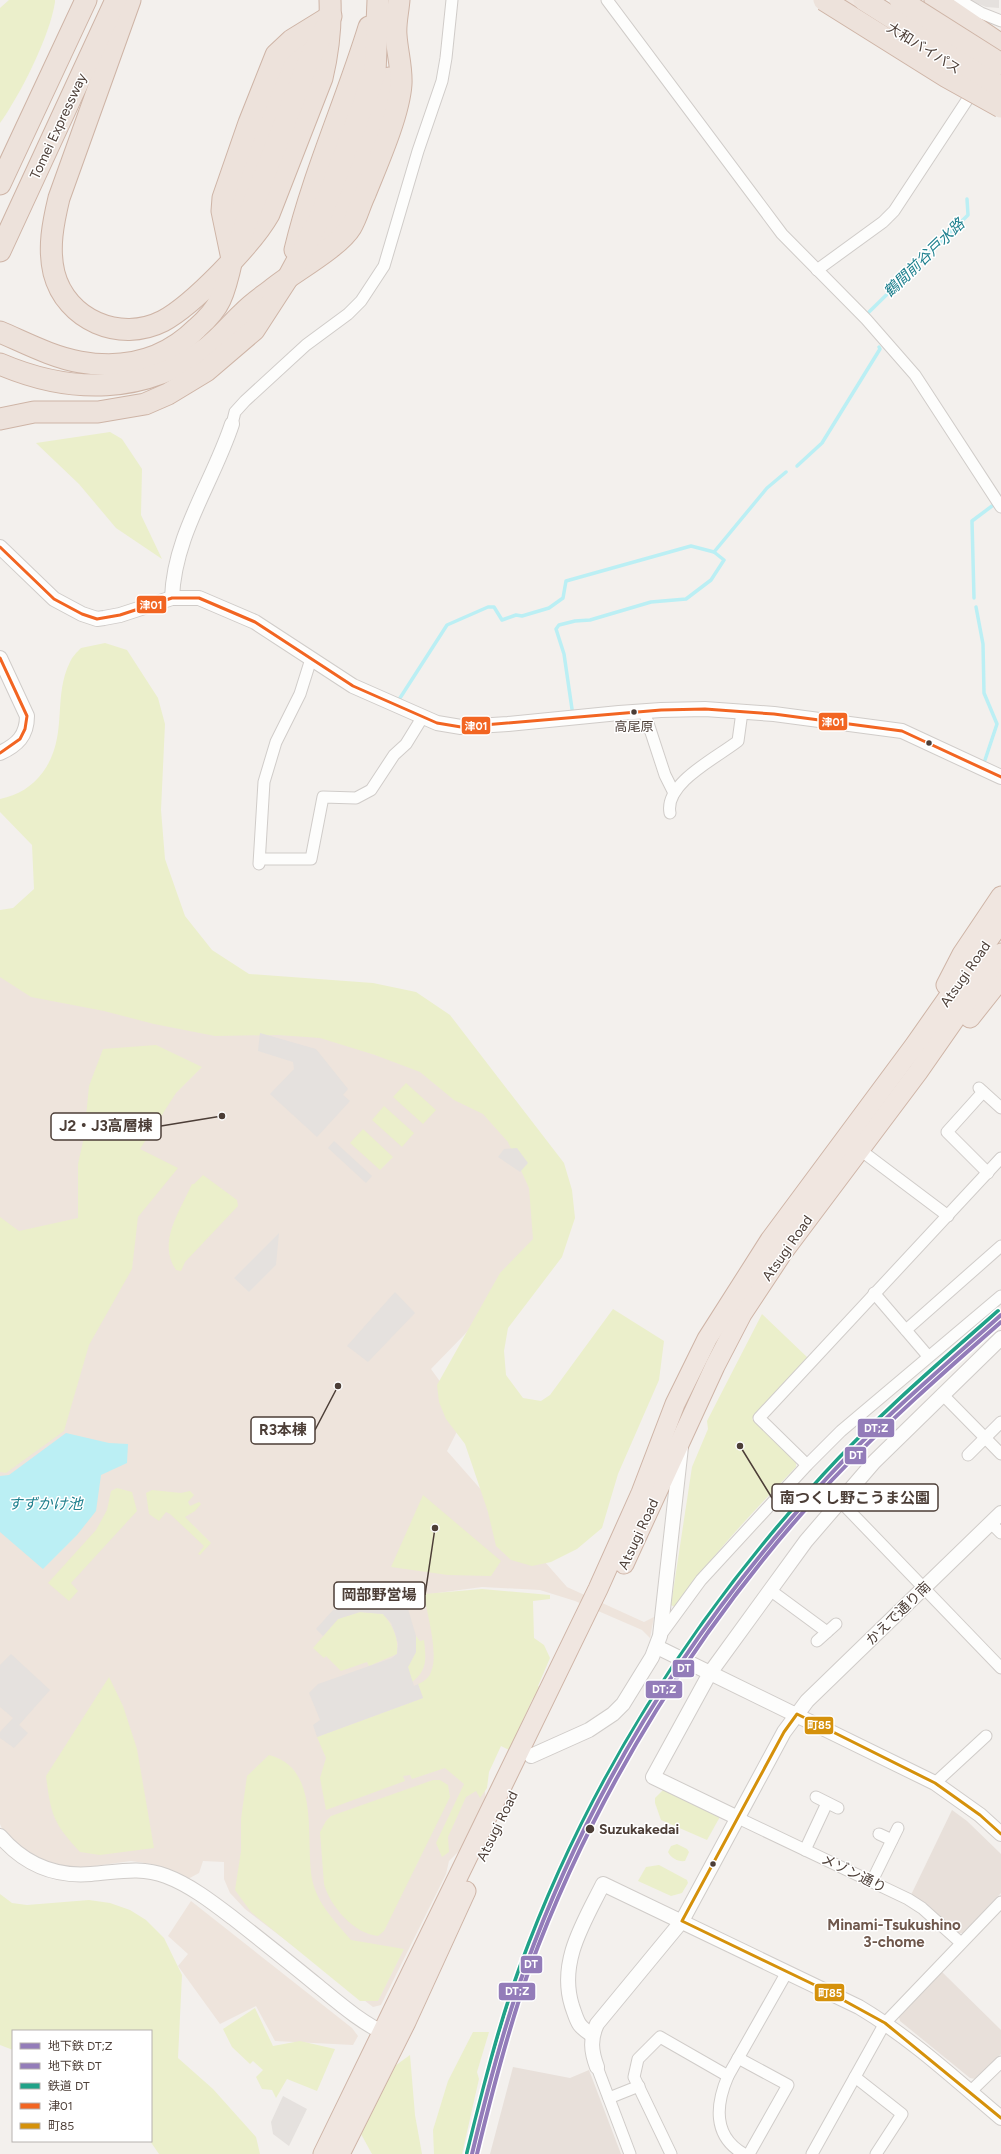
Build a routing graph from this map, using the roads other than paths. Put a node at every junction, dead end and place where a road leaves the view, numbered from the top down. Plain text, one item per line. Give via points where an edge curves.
1 (86, 0) edge
2 (116, 0) edge
3 (130, 0) edge
4 (378, 0) edge
5 (398, 0) edge
6 (452, 0) edge
7 (607, 0) edge
8 (824, 0) edge
9 (846, 0) edge
10 (864, 0) edge
11 (900, 0) edge
12 (908, 0) edge
13 (935, 0) edge
14 (959, 0) edge
15 (333, 5) edge
16 (1001, 21) edge
17 (390, 38) junction
18 (1000, 55) edge
19 (382, 74) junction
20 (979, 83) junction
21 (1001, 87) edge
22 (1001, 96) edge
23 (1001, 107) edge
24 (20, 142) junction
25 (0, 172) edge
26 (0, 184) edge
27 (0, 251) edge
28 (232, 259) junction
29 (817, 270) junction
30 (289, 276) junction
31 (0, 332) edge
32 (0, 353) edge
33 (0, 364) edge
34 (116, 384) junction
35 (0, 419) edge
36 (232, 424) joint
37 (1001, 507) edge
38 (0, 547) edge
39 (172, 598) junction
40 (0, 658) edge
41 (311, 658) junction
42 (644, 711) junction
43 (742, 712) junction
44 (422, 718) junction
45 (0, 753) edge
46 (1001, 777) edge
47 (674, 793) junction
48 (670, 812) dead end
49 (1001, 896) edge
50 (1001, 922) edge
51 (1001, 953) edge
52 (1001, 979) edge
53 (914, 1046) junction
54 (918, 1072) junction
55 (1001, 1108) edge
56 (859, 1149) junction
57 (1001, 1158) edge
58 (988, 1172) junction
59 (948, 1216) junction
60 (1001, 1246) edge
61 (874, 1293) junction
62 (1001, 1296) edge
63 (906, 1330) junction
64 (998, 1345) edge
65 (928, 1356) junction
66 (942, 1394) junction
67 (1001, 1422) edge
68 (682, 1438) junction
69 (985, 1438) junction
70 (1001, 1454) edge
71 (968, 1455) dead end
72 (807, 1465) junction
73 (840, 1501) junction
74 (998, 1523) edge
75 (924, 1588) junction
76 (770, 1590) junction
77 (604, 1592) junction
78 (836, 1624) dead end
79 (827, 1632) junction
80 (817, 1641) dead end
81 (661, 1645) junction
82 (1001, 1668) edge
83 (705, 1671) junction
84 (560, 1684) junction
85 (796, 1714) junction
86 (986, 1736) dead end
87 (531, 1756) junction
88 (935, 1783) junction
89 (816, 1797) dead end
90 (827, 1803) junction
91 (838, 1808) dead end
92 (738, 1818) junction
93 (898, 1828) dead end
94 (879, 1834) dead end
95 (1001, 1834) edge
96 (0, 1836) edge
97 (892, 1840) junction
98 (805, 1850) junction
99 (872, 1881) junction
100 (1001, 1902) edge
101 (682, 1921) junction
102 (961, 1943) junction
103 (787, 1972) junction
104 (886, 2023) junction
105 (389, 2035) junction
106 (592, 2036) junction
107 (738, 2058) junction
108 (1001, 2062) edge
109 (597, 2067) joint
110 (728, 2076) junction
111 (855, 2076) junction
112 (639, 2086) junction
113 (970, 2092) junction
114 (609, 2098) junction
115 (1001, 2118) edge
116 (323, 2154) edge
117 (340, 2154) edge
118 (630, 2154) edge
119 (671, 2154) edge
120 (744, 2154) edge
121 (749, 2154) edge
122 (812, 2154) edge
123 (876, 2154) edge

1 - 24 highway, Tomei Expressway
2 - 27 highway, Tomei Expressway
3 - 28 highway via 59,198 53,225 52,256 58,285 66,300 90,320 120,330 142,328 162,321 183,307
4 - 17 highway
4 - 19 highway
4 - 30 highway via 354,76 303,216
5 - 17 highway
6 - 36 street via 442,81 384,266 361,301 348,314 306,345 245,401 236,412
7 - 29 street via 782,234
8 - 23 highway, bridge via 947,77
9 - 20 highway, 大和バイパス
10 - 21 highway, bridge
11 - 18 highway, bridge
12 - 18 highway
13 - 18 highway
14 - 16 street
15 - 28 highway via 322,78 269,214 260,231
15 - 28 highway via 276,55 223,198 222,211
17 - 19 highway
17 - 30 highway via 402,81 400,97 351,227 340,240
18 - 20 street
19 - 30 highway via 319,220
20 - 22 highway, 大和バイパス
20 - 29 street via 894,211 883,222
24 - 25 highway
24 - 26 highway, Tomei Expressway
28 - 31 highway via 219,301 207,319 172,349 154,357 115,365 79,362
29 - 37 street via 866,319 915,375
30 - 34 highway via 196,355 161,374 140,381
30 - 35 highway via 254,330 206,371 168,394 145,404 119,410 34,412
32 - 34 highway via 74,380
33 - 34 highway via 74,385
36 - 39 street via 223,452 176,559
38 - 39 street via 54,599 97,619 120,615
39 - 41 street via 199,598 217,605 273,633
40 - 45 street via 27,716 27,725 24,735 16,744
41 - 44 street via 353,686
41 - 44 street via 300,694 276,742 264,782 259,862 311,859 323,797 356,798 371,790
42 - 43 street via 705,709
42 - 44 street via 461,727
42 - 47 street via 665,775
43 - 46 street via 902,731
43 - 47 street via 738,741 691,774
47 - 48 street via 670,802
49 - 53 highway via 962,954
50 - 53 highway, Atsugi Road
51 - 54 highway, Atsugi Road
52 - 54 highway via 957,1032
53 - 77 highway, Atsugi Road via 770,1240 714,1326 675,1404
54 - 56 highway, Atsugi Road
55 - 58 street via 981,1090 947,1132
56 - 59 street
56 - 68 highway, Atsugi Road via 782,1252 742,1314
57 - 58 street
58 - 59 street
59 - 61 street
60 - 63 street
61 - 63 street
61 - 72 street via 759,1418
62 - 65 street
63 - 65 street
64 - 66 street
65 - 72 street via 841,1431
66 - 69 street
66 - 73 street via 874,1462
67 - 69 street
68 - 77 highway, Atsugi Road
68 - 81 street
69 - 70 street
69 - 71 street
72 - 81 street via 701,1580
73 - 75 street
73 - 76 street
74 - 75 street, かえで通り南
75 - 82 street
75 - 85 street, かえで通り南
76 - 79 street
76 - 83 street
77 - 84 highway, Atsugi Road
78 - 79 street
79 - 80 street
81 - 83 street
81 - 87 street via 613,1714 590,1730
83 - 85 street
83 - 92 street via 653,1777
84 - 87 highway, Atsugi Road
84 - 105 highway, Atsugi Road
85 - 88 street
85 - 92 street, かえで通り南
86 - 88 street
87 - 105 highway, Atsugi Road
88 - 95 street via 980,1815
89 - 90 street
90 - 91 street
90 - 98 street
92 - 98 street, メゾン通り
92 - 101 street, かえで通り南
93 - 97 street
94 - 97 street
96 - 105 street via 28,1861 54,1873 90,1874 131,1869 167,1876 210,1900 355,2016
97 - 99 street
98 - 99 street, メゾン通り
99 - 102 street, メゾン通り via 922,1908
100 - 102 street
101 - 103 street
101 - 106 street, かえで通り南 via 597,2024
101 - 106 street via 603,1884 576,1939 570,1957 568,1980 570,2000 579,2026
102 - 104 street
103 - 104 street
103 - 107 street
104 - 111 street
104 - 113 street
105 - 116 highway, Atsugi Road
105 - 117 highway, Atsugi Road
106 - 109 street via 592,2050
107 - 110 street
107 - 121 street via 788,2085
108 - 113 street
109 - 114 street
110 - 112 street via 660,2037 638,2059 634,2076
110 - 120 street via 719,2098 719,2117 730,2142
111 - 122 street
111 - 123 street via 902,2114
112 - 114 street
112 - 119 street
113 - 115 street
114 - 118 street

